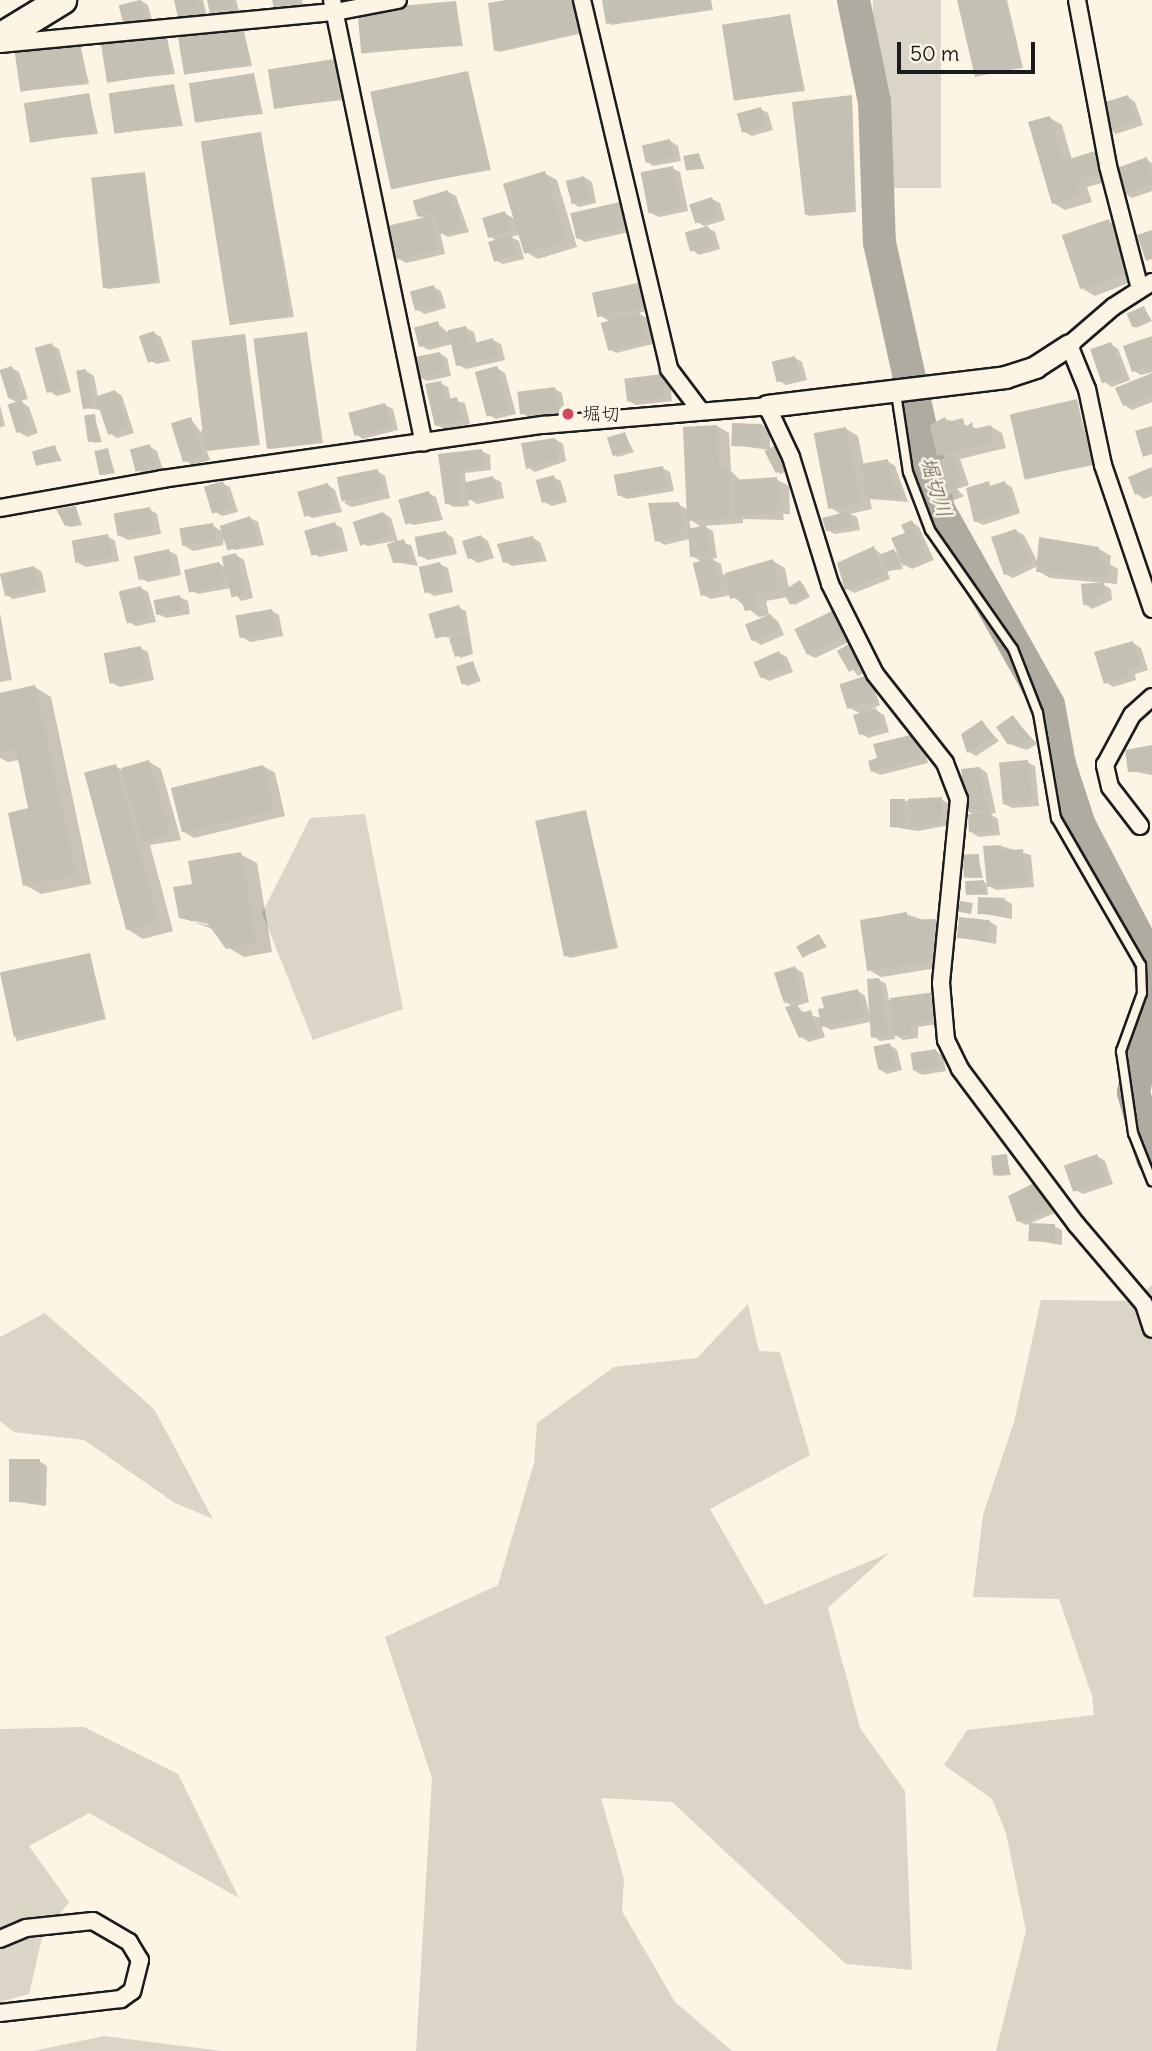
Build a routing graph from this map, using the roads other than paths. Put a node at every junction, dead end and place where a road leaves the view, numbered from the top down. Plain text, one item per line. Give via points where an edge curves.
1 (62, 0) edge
2 (398, 0) edge
3 (582, 0) edge
4 (1077, 0) edge
5 (334, 6) edge
6 (0, 38) edge
7 (0, 44) edge
8 (1146, 286) edge
9 (1069, 345) junction
10 (896, 389) junction
11 (767, 406) junction
12 (700, 410) junction
13 (424, 443) junction
14 (0, 508) edge
15 (1152, 609) edge
16 (1152, 697) edge
17 (1139, 826) dead end
18 (1152, 1181) edge
19 (1149, 1310) edge
20 (1152, 1329) edge
21 (0, 1939) edge
22 (0, 2013) edge

1 - 6 highway
2 - 5 street
3 - 12 street via 669,369
4 - 8 street via 1108,166
5 - 7 street
5 - 13 street
8 - 9 street
9 - 10 street via 1035,367 1005,377
9 - 15 street via 1087,389 1103,465
10 - 11 street
10 - 18 lane via 908,472 930,530 1013,649 1038,713 1056,818 1142,965 1142,993 1121,1051 1133,1133
11 - 12 street
11 - 19 street via 791,457 830,584 875,674 913,718 954,780 959,799 957,840 941,983 946,1040 960,1069
12 - 13 street
13 - 14 street via 162,479
16 - 17 street via 1132,715 1105,765 1110,787
19 - 20 street
21 - 22 street via 26,1928 93,1921 129,1942 140,1960 132,1991 121,1999

